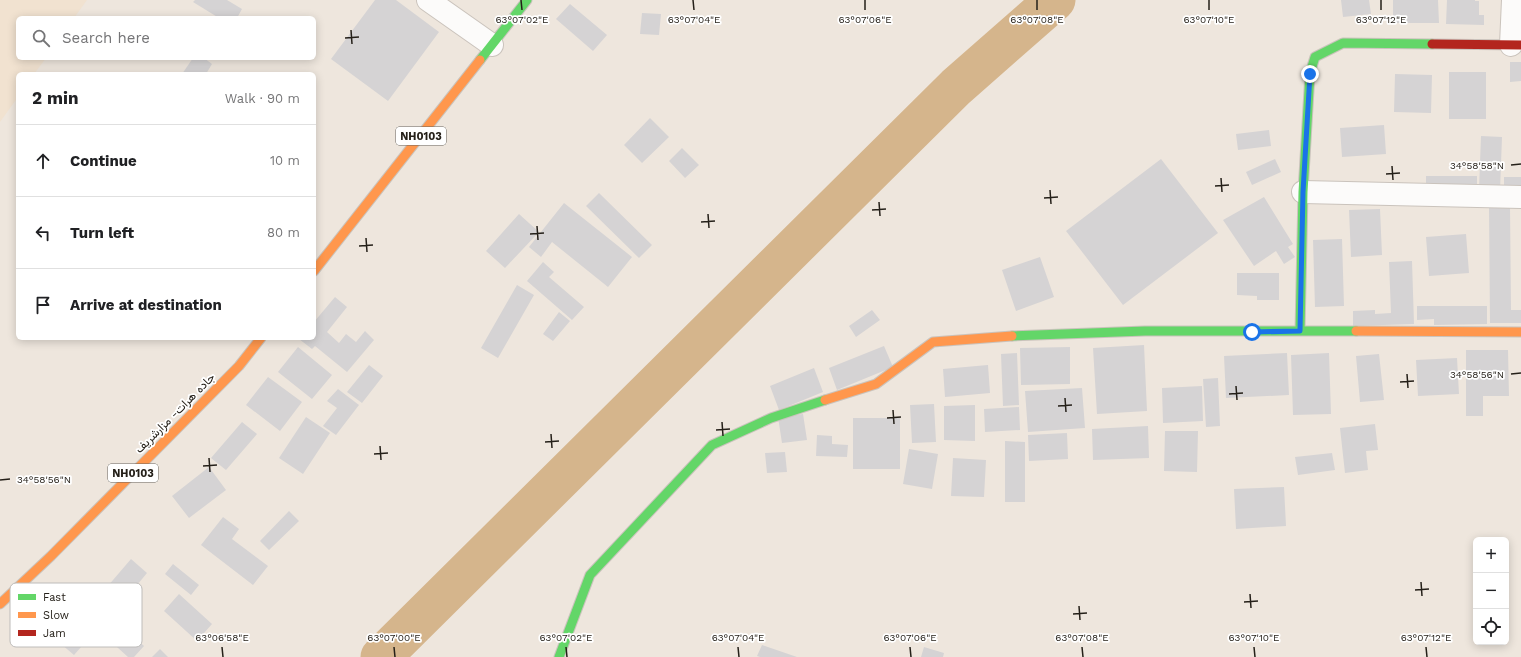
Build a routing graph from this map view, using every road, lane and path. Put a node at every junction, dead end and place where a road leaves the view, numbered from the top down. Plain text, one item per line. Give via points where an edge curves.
1 (428, 0) edge
2 (526, 0) edge
3 (1513, 0) edge
4 (492, 45) junction
5 (1516, 45) edge
6 (1303, 192) junction
7 (1521, 197) edge
8 (316, 268) edge
9 (1300, 331) junction
10 (1521, 332) edge
11 (259, 340) edge
12 (22, 583) edge
13 (10, 595) edge
14 (0, 604) edge
15 (559, 657) edge

1 - 4 street
2 - 4 main road, NH0103
3 - 5 street
4 - 8 main road, NH0103
5 - 6 main road via 1343,43 1315,56 1310,74
6 - 7 street
6 - 9 main road
9 - 10 main road
9 - 15 main road via 1145,331 933,342 876,384 771,418 712,445 590,575
11 - 12 main road, جاده هرات- مزارشریف / NH0103 via 238,366
13 - 14 main road, جاده هرات- مزارشریف / NH0103

